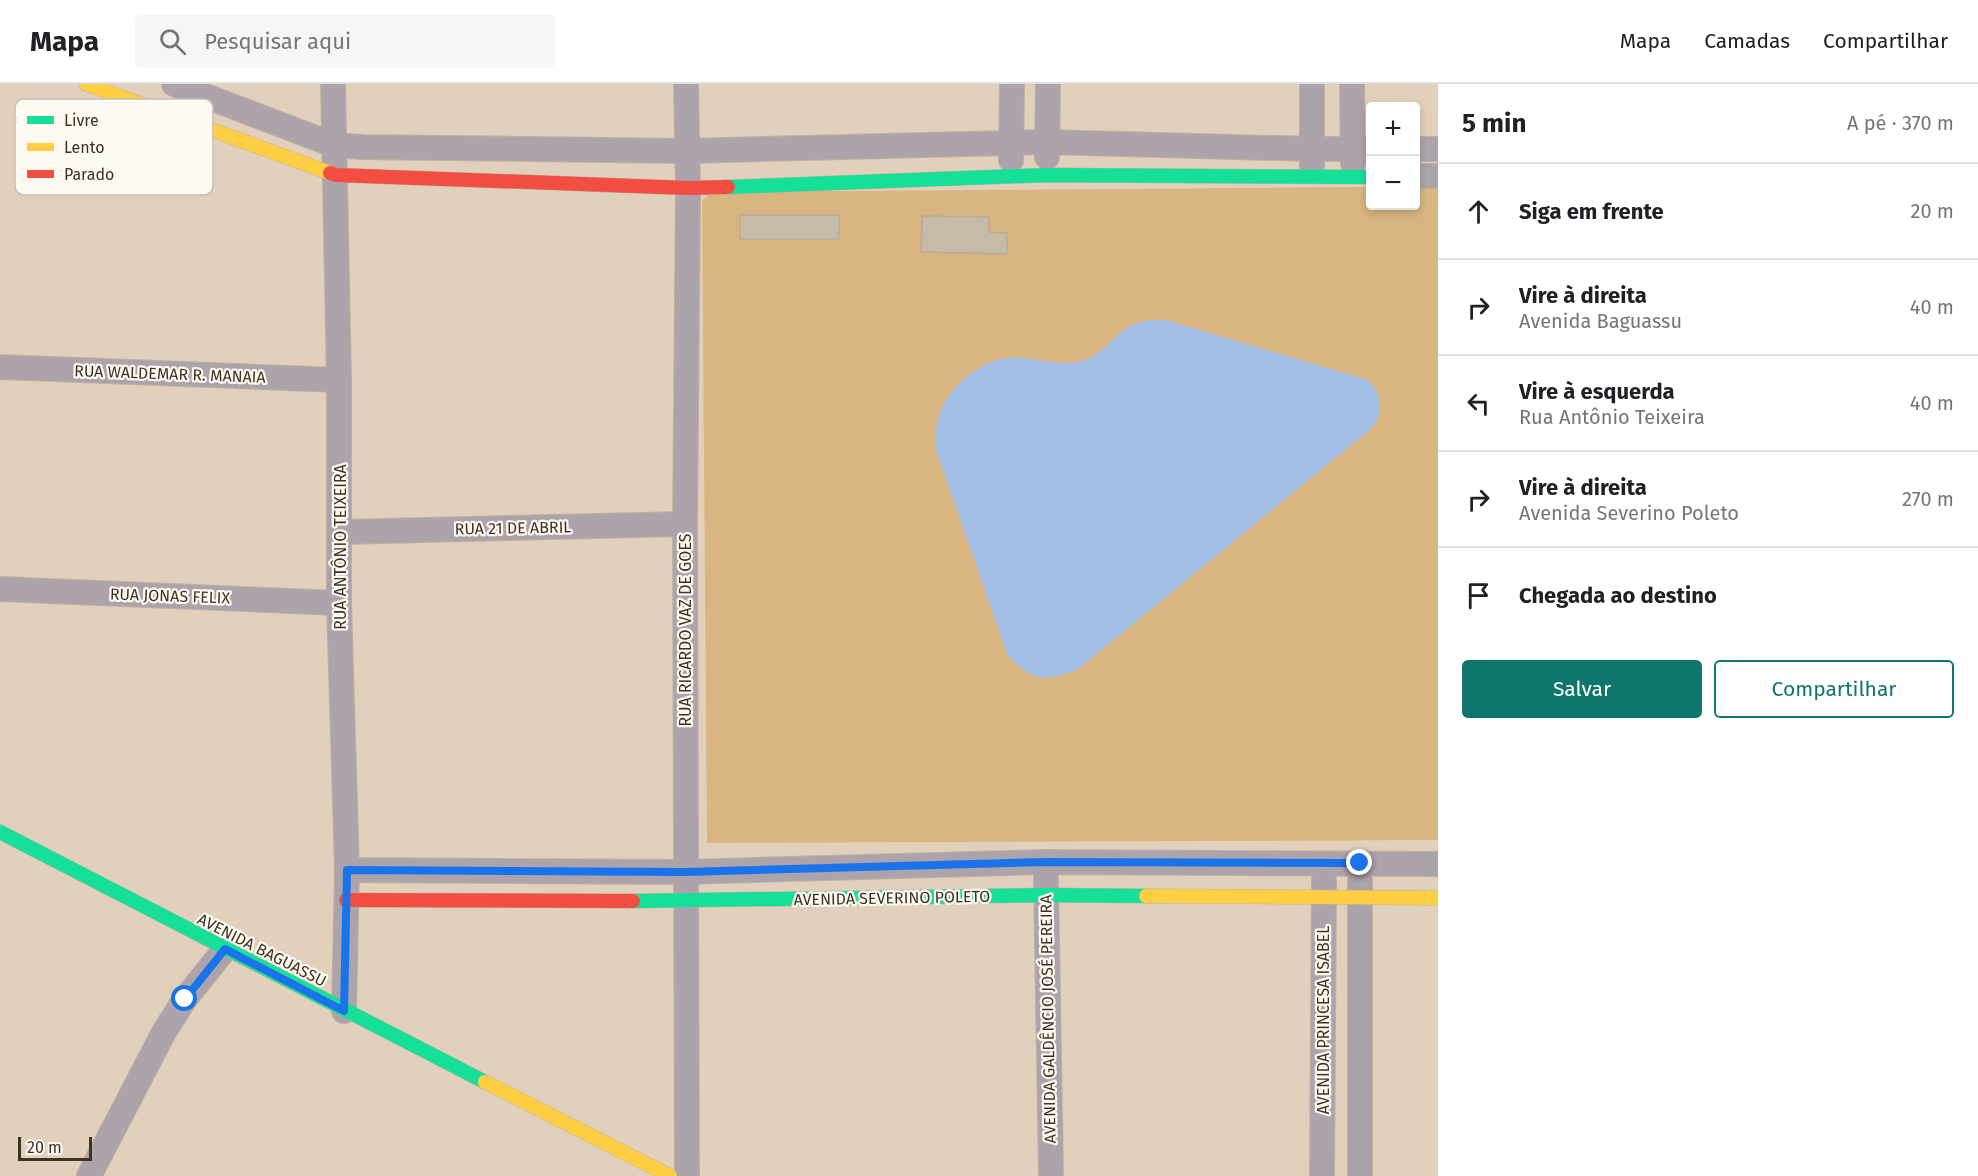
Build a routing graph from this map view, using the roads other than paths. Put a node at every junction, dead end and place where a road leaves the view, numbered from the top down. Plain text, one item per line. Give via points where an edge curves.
1 (87, 84) edge
2 (174, 84) edge
3 (333, 84) edge
4 (686, 84) edge
5 (1012, 84) edge
6 (1048, 84) edge
7 (1312, 84) edge
8 (1352, 84) edge
9 (128, 99) edge
10 (213, 130) edge
11 (1047, 142) junction
12 (1012, 144) junction
13 (334, 145) junction
14 (1362, 148) edge
15 (1420, 149) edge
16 (1438, 149) edge
17 (1313, 150) junction
18 (686, 151) junction
19 (336, 175) junction
20 (1047, 175) junction
21 (1011, 176) junction
22 (1420, 176) edge
23 (1438, 176) edge
24 (1312, 177) junction
25 (1362, 178) edge
26 (688, 188) junction
27 (0, 367) edge
28 (339, 380) junction
29 (685, 524) junction
30 (340, 532) junction
31 (0, 589) edge
32 (339, 603) junction
33 (0, 832) edge
34 (1045, 862) junction
35 (1167, 862) junction
36 (1324, 863) junction
37 (1360, 863) junction
38 (1438, 864) edge
39 (347, 870) junction
40 (685, 872) junction
41 (1046, 895) junction
42 (1169, 896) junction
43 (1324, 897) junction
44 (1360, 898) junction
45 (1438, 898) edge
46 (346, 900) junction
47 (685, 901) junction
48 (225, 949) junction
49 (344, 1011) junction
50 (89, 1176) edge
51 (670, 1176) edge
52 (687, 1176) edge
53 (1051, 1176) edge
54 (1322, 1176) edge
55 (1360, 1176) edge

1 - 9 street
2 - 13 street
3 - 13 street, RUA ANTÔNIO TEIXEIRA
4 - 18 street, RUA RICARDO VAZ DE GOES
5 - 12 street
6 - 11 street
7 - 17 street
8 - 14 street
10 - 19 street
11 - 12 street
11 - 17 street
11 - 20 street
12 - 18 street
12 - 21 street
13 - 18 street
13 - 19 street, RUA ANTÔNIO TEIXEIRA
14 - 17 street
14 - 25 street
15 - 16 street
17 - 24 street
18 - 26 street, RUA RICARDO VAZ DE GOES
19 - 26 street
19 - 28 street, RUA ANTÔNIO TEIXEIRA
20 - 21 street
20 - 24 street
21 - 26 street
22 - 23 street
24 - 25 street
26 - 29 street, RUA RICARDO VAZ DE GOES
27 - 28 street, RUA WALDEMAR R. MANAIA
28 - 30 street, RUA ANTÔNIO TEIXEIRA
29 - 30 street, RUA 21 DE ABRIL
29 - 40 street, RUA RICARDO VAZ DE GOES
30 - 32 street, RUA ANTÔNIO TEIXEIRA
31 - 32 street, RUA JONAS FELIX
32 - 39 street, RUA ANTÔNIO TEIXEIRA
33 - 48 street, AVENIDA BAGUASSU
34 - 35 street, AVENIDA SEVERINO POLETO
34 - 40 street, AVENIDA SEVERINO POLETO
34 - 41 street, AVENIDA GALDÊNCIO JOSÉ PEREIRA
35 - 36 street, AVENIDA SEVERINO POLETO
35 - 42 street
36 - 37 street, AVENIDA SEVERINO POLETO
36 - 43 street, AVENIDA PRINCESA ISABEL
37 - 38 street, AVENIDA SEVERINO POLETO
37 - 44 street
39 - 40 street, AVENIDA SEVERINO POLETO
39 - 46 street, RUA ANTÔNIO TEIXEIRA
40 - 47 street, RUA RICARDO VAZ DE GOES
41 - 42 street, AVENIDA SEVERINO POLETO
41 - 47 street, AVENIDA SEVERINO POLETO
41 - 53 street, AVENIDA GALDÊNCIO JOSÉ PEREIRA
42 - 43 street, AVENIDA SEVERINO POLETO
43 - 44 street, AVENIDA SEVERINO POLETO
43 - 54 street, AVENIDA PRINCESA ISABEL
44 - 45 street, AVENIDA SEVERINO POLETO
44 - 55 street
46 - 47 street, AVENIDA SEVERINO POLETO
46 - 49 street, RUA ANTÔNIO TEIXEIRA
47 - 52 street, RUA RICARDO VAZ DE GOES
48 - 49 street, AVENIDA BAGUASSU
48 - 50 street via 164,1032
49 - 51 street, AVENIDA BAGUASSU

